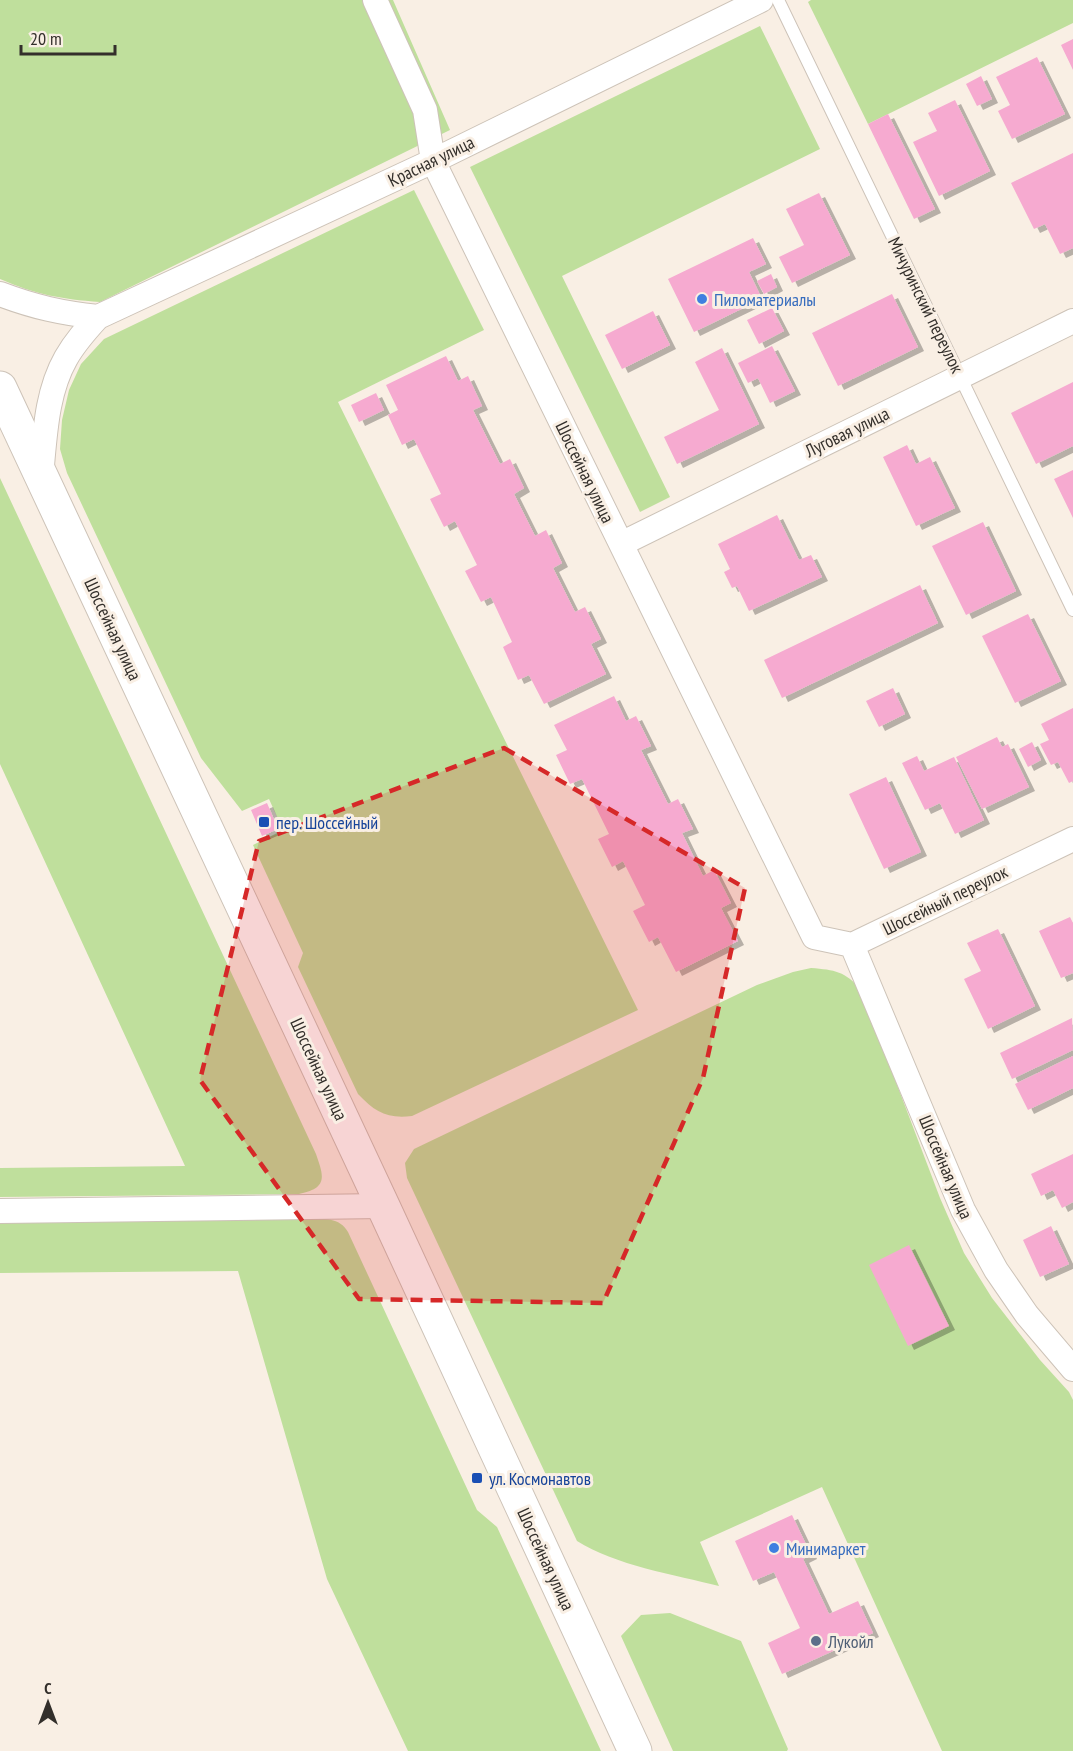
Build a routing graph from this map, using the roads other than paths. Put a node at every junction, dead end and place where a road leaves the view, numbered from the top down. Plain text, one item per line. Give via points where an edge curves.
1 (375, 0) edge
2 (761, 0) edge
3 (778, 0) edge
4 (433, 162) junction
5 (0, 294) edge
6 (98, 317) junction
7 (1073, 321) edge
8 (960, 376) junction
9 (0, 388) edge
10 (41, 476) junction
11 (621, 543) junction
12 (1073, 610) edge
13 (1073, 839) edge
14 (852, 945) junction
15 (383, 1206) junction
16 (0, 1211) edge
17 (1073, 1369) edge
18 (635, 1751) edge

1 - 4 street, Шоссейная улица via 425,110
2 - 4 street, Красная улица
3 - 8 lane, Мичуринский переулок
4 - 6 street, Красная улица
4 - 11 street, Шоссейная улица
5 - 6 street via 58,313
6 - 10 street via 65,359 53,389
7 - 8 street, Луговая улица
8 - 11 street, Луговая улица
8 - 12 lane, Мичуринский переулок
9 - 10 main road, Шоссейная улица
10 - 15 main road, Шоссейная улица
11 - 14 street, Шоссейная улица via 814,937
13 - 14 street, Шоссейный переулок
14 - 17 street, Шоссейная улица via 967,1219 1027,1316
15 - 16 street
15 - 18 main road, Шоссейная улица

